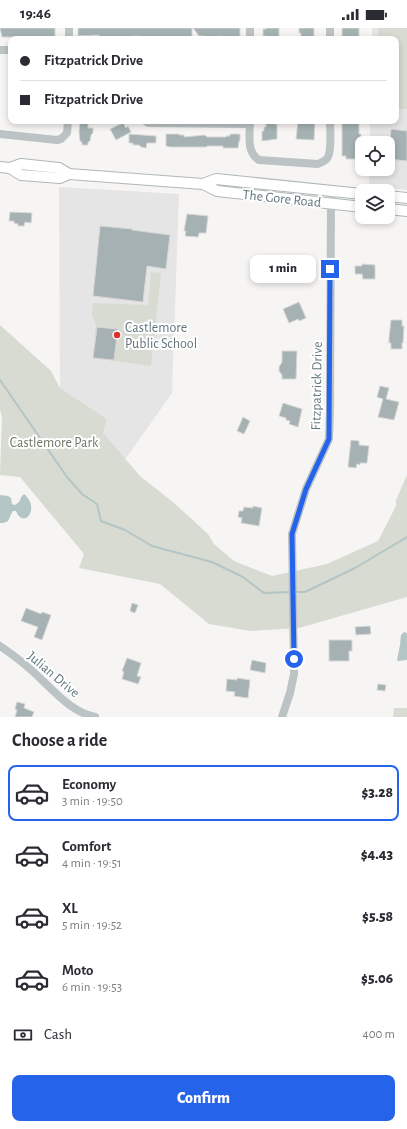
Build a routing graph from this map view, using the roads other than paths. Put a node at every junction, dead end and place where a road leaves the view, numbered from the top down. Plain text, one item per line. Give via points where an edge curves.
1 (68, 124) edge
2 (250, 124) edge
3 (330, 124) edge
4 (0, 134) edge
5 (5, 167) edge
6 (203, 184) junction
7 (331, 191) junction
8 (355, 193) edge
9 (395, 197) edge
10 (407, 198) edge
11 (331, 204) junction
12 (355, 206) edge
13 (395, 210) edge
14 (407, 211) edge
15 (0, 646) edge
16 (95, 717) edge
17 (282, 717) edge

1 - 4 street via 67,133 57,140
2 - 3 street via 251,151 259,160 318,164 328,157
5 - 6 main road, The Gore Road via 21,164 59,168 69,174
6 - 7 main road, The Gore Road via 216,179
6 - 11 main road, The Gore Road via 217,191
7 - 8 main road, The Gore Road
7 - 11 street, Fitzpatrick Drive
9 - 10 main road
11 - 12 main road, The Gore Road
11 - 17 street, Fitzpatrick Drive via 329,439 306,489 292,534 294,674
13 - 14 main road
15 - 16 street, Julian Drive via 61,699 78,711

